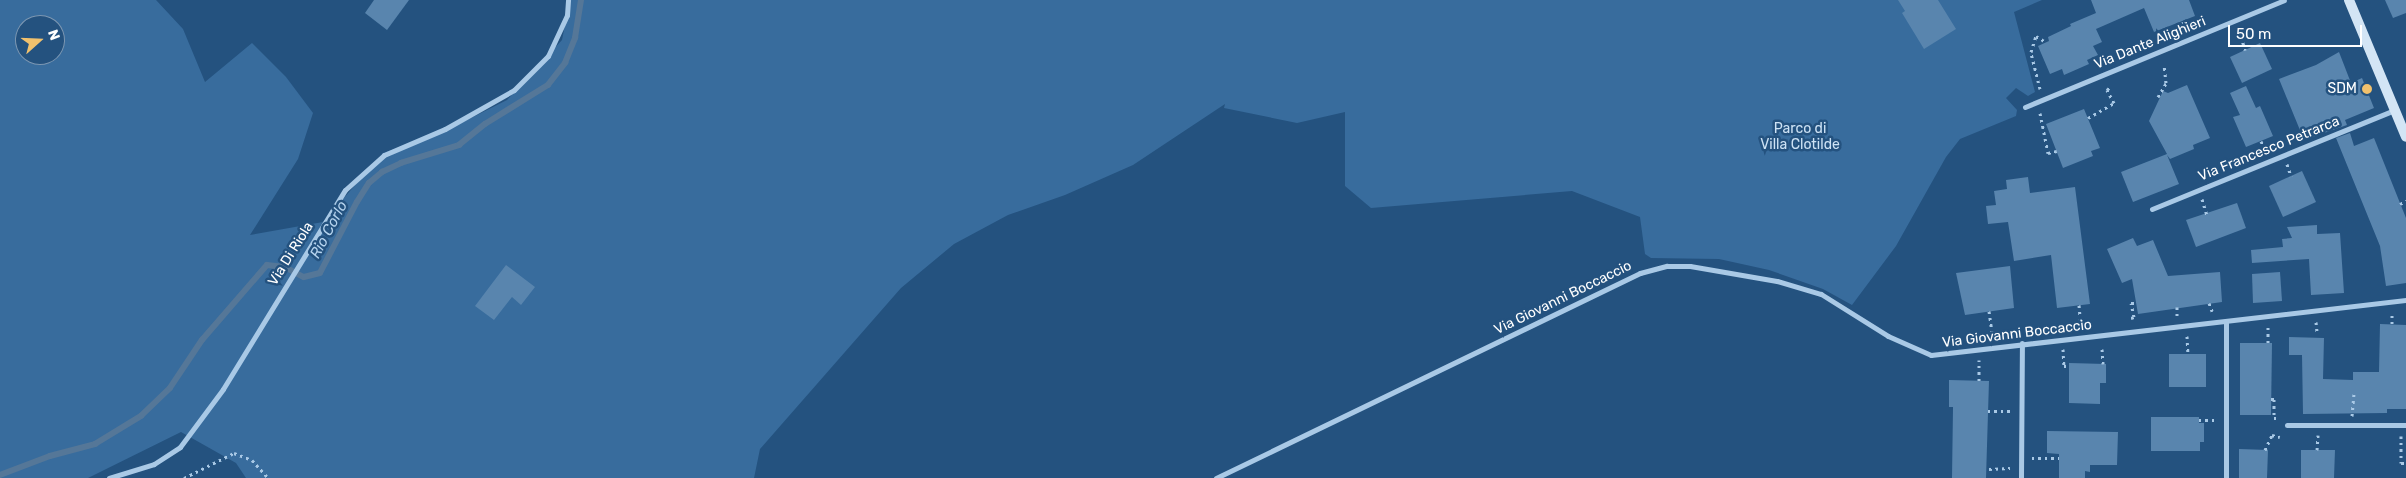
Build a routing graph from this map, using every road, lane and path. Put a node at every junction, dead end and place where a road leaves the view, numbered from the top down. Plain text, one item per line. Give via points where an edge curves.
1 (568, 0) edge
2 (2284, 0) edge
3 (2349, 0) edge
4 (2183, 21) dead end
5 (2239, 30) dead end
6 (2187, 31) dead end
7 (2046, 42) dead end
8 (2245, 50) dead end
9 (2164, 64) dead end
10 (2109, 88) dead end
11 (2040, 90) dead end
12 (2158, 98) dead end
13 (2025, 107) dead end
14 (2395, 109) junction
15 (2040, 113) dead end
16 (2088, 118) dead end
17 (2406, 137) edge
18 (2261, 141) dead end
19 (2057, 151) dead end
20 (2267, 155) dead end
21 (2287, 163) dead end
22 (2291, 176) dead end
23 (2201, 198) dead end
24 (2406, 201) edge
25 (2400, 204) dead end
26 (2152, 209) dead end
27 (2207, 215) dead end
28 (2406, 300) edge
29 (2136, 303) dead end
30 (2079, 305) dead end
31 (2392, 309) dead end
32 (1989, 311) dead end
33 (2131, 318) dead end
34 (2315, 318) dead end
35 (2226, 322) junction
36 (2268, 324) dead end
37 (2392, 324) dead end
38 (2081, 327) dead end
39 (2317, 332) dead end
40 (2186, 333) dead end
41 (1993, 339) dead end
42 (2022, 343) junction
43 (2268, 343) dead end
44 (2063, 348) dead end
45 (2102, 349) dead end
46 (2188, 354) dead end
47 (1979, 360) dead end
48 (2103, 364) dead end
49 (2070, 366) dead end
50 (1979, 381) dead end
51 (2354, 394) dead end
52 (2271, 399) dead end
53 (1988, 411) dead end
54 (2010, 411) dead end
55 (2278, 418) dead end
56 (2352, 419) dead end
57 (2199, 420) dead end
58 (2218, 420) dead end
59 (2287, 425) dead end
60 (2406, 425) edge
61 (2318, 433) dead end
62 (2401, 433) dead end
63 (2280, 437) dead end
64 (2266, 450) dead end
65 (2317, 450) dead end
66 (2032, 458) dead end
67 (2059, 458) dead end
68 (2406, 463) edge
69 (2010, 468) dead end
70 (1989, 469) dead end
71 (109, 478) edge
72 (184, 478) edge
73 (268, 478) edge
74 (1216, 478) edge
75 (2021, 478) edge
76 (2226, 478) edge

1 - 71 street, Via Di Riola via 567,15 548,56 521,83 445,129 384,155 345,190 223,389 180,447 154,464
2 - 13 street, Via Dante Alighieri
3 - 14 street
4 - 6 path
5 - 8 path
7 - 11 path via 2036,36 2032,52
9 - 12 path via 2166,83
10 - 16 path via 2107,90 2114,103
14 - 17 street
14 - 26 street, Via Francesco Petrarca
15 - 19 path via 2048,153
18 - 20 path
21 - 22 path
23 - 27 path
24 - 25 path
28 - 35 street, Via Giovanni Boccaccio
29 - 33 path via 2131,304 2134,317
30 - 38 path
31 - 37 path
32 - 41 path
34 - 39 path
35 - 42 street, Via Giovanni Boccaccio
35 - 76 street
36 - 43 path
40 - 46 path
42 - 74 street, Via Giovanni Boccaccio via 1930,355 1888,336 1821,294 1777,281 1690,266 1667,266 1640,273
42 - 75 street
44 - 49 path via 2064,366
45 - 48 path
47 - 50 path
51 - 56 path
52 - 55 path via 2274,399 2274,418
53 - 54 path
57 - 58 path
59 - 60 street
61 - 65 path
62 - 68 path via 2401,463
63 - 64 path via 2272,434
66 - 67 path
69 - 70 path
72 - 73 path via 234,453 252,460

